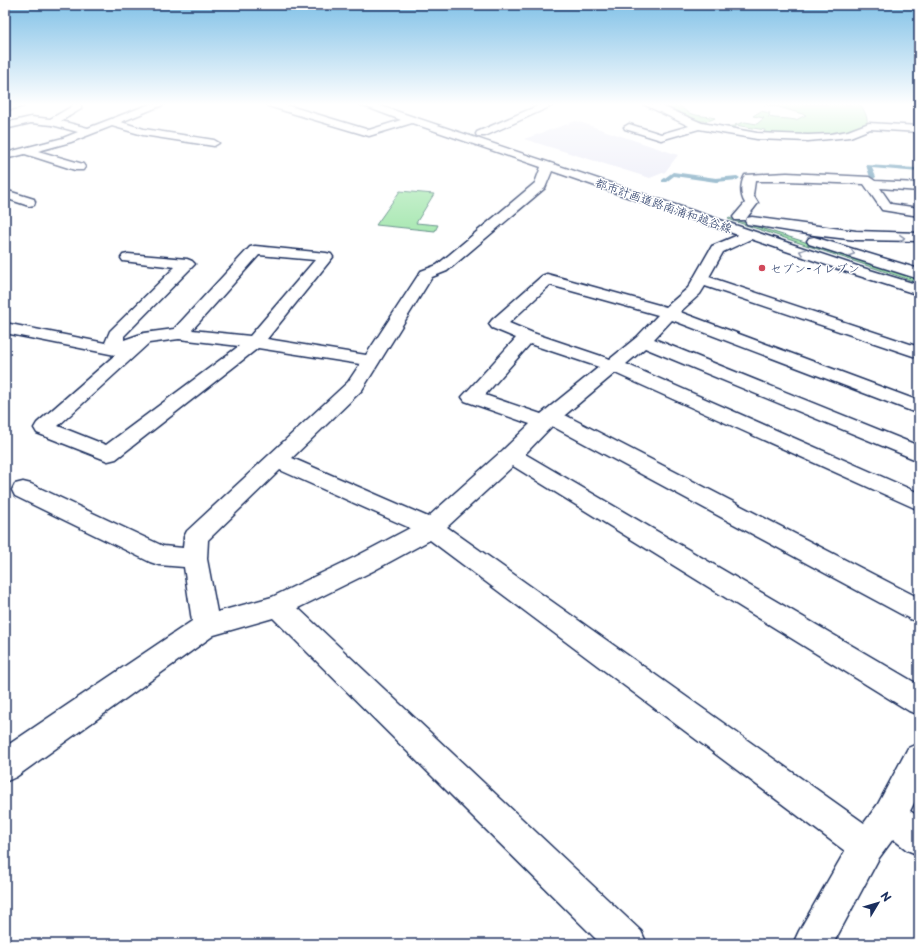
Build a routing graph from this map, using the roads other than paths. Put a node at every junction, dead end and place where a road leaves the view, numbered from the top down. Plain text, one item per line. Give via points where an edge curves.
1 (36, 148) edge
2 (497, 148) edge
3 (526, 148) edge
4 (27, 151) junction
5 (5, 156) edge
6 (548, 165) junction
7 (79, 167) dead end
8 (870, 184) junction
9 (919, 187) edge
10 (5, 194) edge
11 (29, 202) dead end
12 (703, 205) dead end
13 (725, 212) dead end
14 (919, 212) edge
15 (748, 224) junction
16 (919, 237) edge
17 (128, 258) dead end
18 (855, 270) junction
19 (919, 275) edge
20 (700, 279) junction
21 (919, 290) edge
22 (919, 294) edge
23 (670, 313) junction
24 (5, 328) edge
25 (179, 334) junction
26 (527, 337) junction
27 (144, 338) junction
28 (643, 341) junction
29 (255, 342) junction
30 (112, 350) junction
31 (919, 354) edge
32 (372, 361) junction
33 (614, 366) junction
34 (919, 408) edge
35 (548, 420) junction
36 (919, 454) edge
37 (511, 455) junction
38 (276, 460) junction
39 (23, 490) dead end
40 (919, 502) edge
41 (431, 528) junction
42 (195, 558) junction
43 (278, 606) junction
44 (919, 611) edge
45 (206, 626) junction
46 (919, 701) edge
47 (919, 759) edge
48 (5, 766) edge
49 (890, 816) junction
50 (919, 838) edge
51 (867, 846) junction
52 (628, 944) edge
53 (812, 944) edge

1 - 4 street
2 - 6 street, 都市計画道路南浦和越谷線
3 - 12 street, 都市計画道路南浦和越谷線
4 - 5 street
4 - 7 street
6 - 15 street, 都市計画道路南浦和越谷線
6 - 32 street via 541,186 442,268 426,274
8 - 9 street
8 - 14 street via 887,207
8 - 15 street via 869,181 749,178 747,195 752,203
10 - 11 street
13 - 15 street, 都市計画道路南浦和越谷線
15 -> 16 street via 850,236
18 -> 15 street, 都市計画道路南浦和越谷線
15 -> 19 street, 都市計画道路南浦和越谷線
15 - 20 street via 717,249
17 - 30 street via 187,264 116,336
18 - 21 street, 都市計画道路南浦和越谷線
18 - 22 street
20 - 23 street via 694,291
20 - 31 street
23 - 26 street via 547,279 498,324
23 - 28 street
23 - 34 street
24 - 30 street
25 - 27 street
25 - 29 street
25 - 29 street via 255,250 326,257
26 - 33 street
26 - 35 street via 472,397
27 - 29 street via 44,428 108,454
27 - 30 street
28 - 33 street
28 - 36 street
29 - 32 street
32 - 38 street via 355,386
33 - 35 street
33 - 40 street
35 - 37 street
35 - 44 street
37 - 41 street
37 - 46 street
38 - 41 street
38 - 42 street via 196,537
39 - 42 street via 159,555
41 - 43 street
41 - 51 street
42 - 45 street
43 - 45 street
43 - 52 street
45 - 48 street
47 - 49 street
49 - 50 street
49 - 51 street
51 - 53 street

